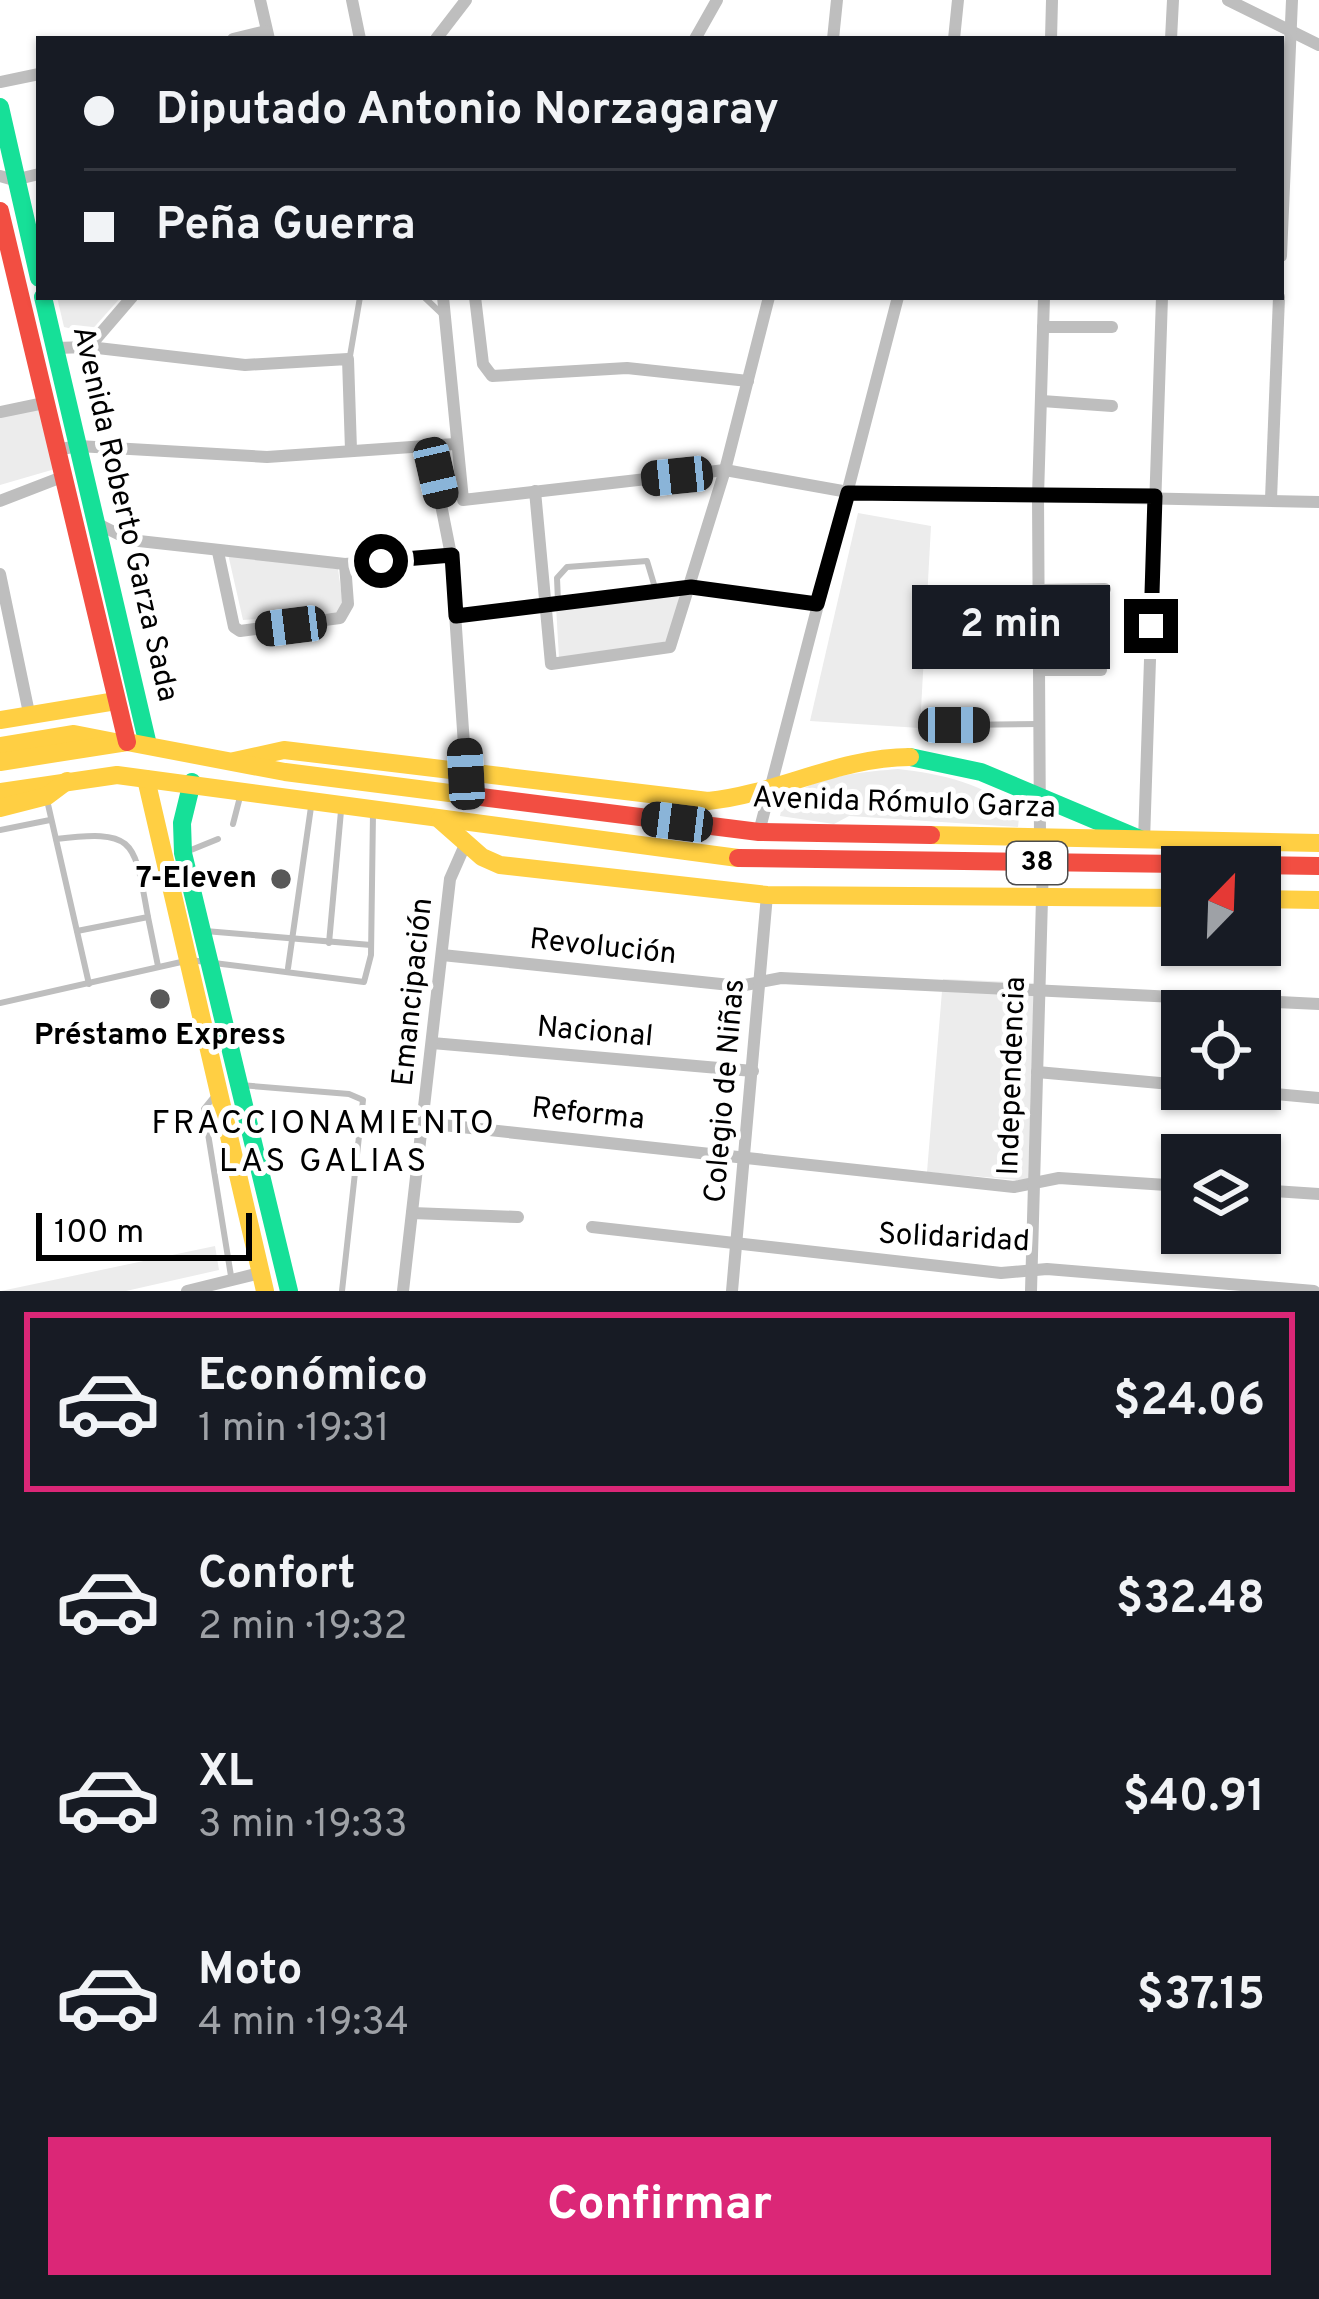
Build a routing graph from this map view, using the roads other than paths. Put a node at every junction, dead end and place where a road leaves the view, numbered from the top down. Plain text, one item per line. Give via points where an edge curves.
1 (260, 0) edge
2 (352, 0) edge
3 (466, 0) edge
4 (717, 0) edge
5 (837, 0) edge
6 (958, 0) edge
7 (1052, 0) edge
8 (1172, 0) edge
9 (1228, 0) edge
10 (1292, 0) edge
11 (1290, 30) junction
12 (268, 35) edge
13 (359, 36) edge
14 (438, 36) edge
15 (696, 36) edge
16 (833, 36) edge
17 (954, 36) edge
18 (1051, 36) edge
19 (1171, 36) edge
20 (1319, 45) edge
21 (36, 75) edge
22 (0, 82) edge
23 (0, 107) edge
24 (7, 178) edge
25 (1284, 181) edge
26 (0, 212) edge
27 (36, 250) edge
28 (44, 300) edge
29 (129, 300) edge
30 (359, 300) edge
31 (427, 300) edge
32 (442, 300) edge
33 (475, 300) edge
34 (768, 300) edge
35 (897, 300) edge
36 (1044, 300) edge
37 (1162, 300) edge
38 (1279, 300) edge
39 (444, 315) junction
40 (1043, 327) junction
41 (1112, 327) dead end
42 (89, 347) junction
43 (55, 348) junction
44 (348, 359) junction
45 (748, 381) junction
46 (1042, 401) junction
47 (44, 403) junction
48 (1112, 406) dead end
49 (0, 412) edge
50 (429, 444) junction
51 (454, 444) junction
52 (78, 446) junction
53 (56, 450) junction
54 (351, 450) junction
55 (725, 470) junction
56 (62, 477) junction
57 (535, 491) junction
58 (848, 493) junction
59 (1038, 496) junction
60 (1155, 496) junction
61 (1271, 499) junction
62 (0, 501) edge
63 (1319, 502) edge
64 (70, 508) junction
65 (91, 518) junction
66 (218, 552) junction
67 (452, 555) junction
68 (345, 564) junction
69 (0, 574) edge
70 (691, 587) junction
71 (1039, 590) junction
72 (1105, 590) dead end
73 (656, 591) junction
74 (553, 602) junction
75 (817, 604) junction
76 (456, 616) junction
77 (6, 627) edge
78 (1039, 670) junction
79 (1101, 670) dead end
80 (116, 701) junction
81 (29, 713) junction
82 (0, 719) edge
83 (1039, 724) junction
84 (954, 725) dead end
85 (132, 743) junction
86 (0, 746) edge
87 (234, 760) junction
88 (0, 762) edge
89 (466, 774) junction
90 (69, 778) junction
91 (146, 778) junction
92 (192, 782) junction
93 (768, 788) junction
94 (0, 792) edge
95 (242, 792) junction
96 (47, 796) junction
97 (1039, 797) junction
98 (311, 804) junction
99 (342, 807) junction
100 (0, 808) edge
101 (373, 813) junction
102 (50, 820) junction
103 (440, 820) junction
104 (233, 824) dead end
105 (0, 830) edge
106 (760, 832) junction
107 (1040, 838) junction
108 (56, 839) junction
109 (218, 839) dead end
110 (1144, 841) junction
111 (1319, 843) edge
112 (465, 845) junction
113 (174, 855) junction
114 (1043, 863) junction
115 (1319, 866) edge
116 (767, 895) junction
117 (1042, 896) junction
118 (1161, 898) edge
119 (1281, 899) edge
120 (1319, 900) edge
121 (148, 917) junction
122 (77, 931) junction
123 (192, 931) junction
124 (292, 940) junction
125 (329, 943) junction
126 (371, 945) junction
127 (442, 955) junction
128 (198, 960) junction
129 (158, 968) junction
130 (288, 968) junction
131 (89, 984) junction
132 (759, 987) junction
133 (1040, 989) junction
134 (0, 1003) edge
135 (1319, 1004) edge
136 (432, 1043) junction
137 (753, 1071) junction
138 (1036, 1072) junction
139 (1161, 1083) edge
140 (230, 1088) junction
141 (1281, 1094) edge
142 (1319, 1098) edge
143 (424, 1123) junction
144 (747, 1155) junction
145 (1033, 1183) junction
146 (1161, 1185) edge
147 (1281, 1191) edge
148 (1319, 1194) edge
149 (412, 1213) junction
150 (518, 1217) dead end
151 (592, 1227) dead end
152 (736, 1245) junction
153 (1031, 1269) junction
154 (232, 1280) junction
155 (263, 1282) edge
156 (187, 1291) edge
157 (289, 1291) edge
158 (342, 1291) edge
159 (403, 1291) edge
160 (732, 1291) edge
161 (1031, 1291) edge
162 (1314, 1291) edge

1 - 12 street
2 - 13 street
3 - 14 street
4 - 15 street
5 - 16 street
6 - 17 street
7 - 18 street
8 - 19 street
9 - 11 street
10 - 11 street
11 - 20 street
11 - 25 street
21 - 22 street
23 - 24 street
24 - 27 street
26 - 47 street, Avenida Roberto Garza Sada
28 - 43 street, Avenida Roberto Garza Sada
29 - 42 street
30 - 44 lane
31 - 39 lane
32 - 39 street
33 - 45 street via 490,375 628,368
34 - 45 street
35 - 58 street
36 - 40 street
37 - 60 street
38 - 61 street
39 - 51 street
40 - 41 street
40 - 46 street
42 - 43 street
42 - 44 street via 245,365
43 - 52 street, Avenida Roberto Garza Sada
44 - 54 street
45 - 55 street
46 - 48 street
46 - 59 street
47 - 49 street
47 - 53 street, Avenida Roberto Garza Sada
50 - 51 street
50 - 54 street
50 - 67 street
51 - 57 street via 463,500
52 - 53 street
52 - 54 street via 267,457
52 - 65 street, Avenida Roberto Garza Sada
53 - 56 street, Avenida Roberto Garza Sada
55 - 57 street
55 - 58 street
55 - 70 street
56 - 62 street
56 - 64 street, Avenida Roberto Garza Sada
57 - 74 street
58 - 59 street
58 - 75 street
59 - 60 street
59 - 71 street
60 - 61 street
60 - 110 street
61 - 63 street
64 - 65 street
64 - 80 street, Avenida Roberto Garza Sada
65 - 66 street via 116,536
65 - 85 street, Avenida Roberto Garza Sada
66 - 68 street
66 - 68 street via 240,632 340,618 349,604
67 - 68 street
67 - 76 street
69 - 77 street
70 - 73 street
70 - 74 street via 670,647 556,665 548,659
70 - 75 street
71 - 72 street
71 - 78 street
73 - 74 street
73 - 74 lane via 647,561 567,567
74 - 76 street
75 - 93 street
76 - 89 street
77 - 81 street
78 - 79 street
78 - 83 street
80 - 81 street
80 - 85 street, Avenida Roberto Garza Sada
81 - 82 street
83 - 84 lane
83 - 97 street
85 - 86 street, Avenida Rómulo Garza via 74,734
85 - 87 street, Avenida Rómulo Garza / 38
85 - 88 street, Avenida Rómulo Garza / 38
87 - 89 street, Avenida Rómulo Garza via 284,750
87 - 106 street, Avenida Rómulo Garza / 38
89 - 93 street, Avenida Rómulo Garza via 708,801
90 - 91 street, Avenida Rómulo Garza / 38
90 - 94 street, Avenida Rómulo Garza / 38
90 - 96 street
91 - 92 street, Avenida Rómulo Garza / 38
91 - 113 street
92 - 95 street, Avenida Rómulo Garza / 38
92 - 113 street
93 - 97 street, Avenida Rómulo Garza via 812,771 920,757
93 - 106 street
95 - 98 street, Avenida Rómulo Garza / 38
95 - 104 lane
96 - 100 street
96 - 102 lane
97 - 107 street
97 - 110 street, Avenida Rómulo Garza
98 - 99 street, Avenida Rómulo Garza / 38
98 - 124 lane
99 - 101 street, Avenida Rómulo Garza / 38
99 - 125 lane
101 - 103 street, Avenida Rómulo Garza / 38
101 - 126 lane
102 - 105 lane
102 - 108 lane
103 - 112 street
103 - 114 street, Avenida Rómulo Garza / 38 via 754,860
106 - 107 street, Avenida Rómulo Garza / 38
107 - 110 street, Avenida Rómulo Garza / 38
108 - 121 lane via 105,833 125,841
108 - 122 lane
109 - 113 lane
110 - 111 street, Avenida Rómulo Garza / 38
112 - 116 street via 514,868
112 - 127 street, Emancipación via 450,879
113 - 123 street
114 - 115 street, Avenida Rómulo Garza / 38
114 - 117 street, Independencia
116 - 117 street
116 - 132 street, Colegio de Niñas
117 - 118 street
117 - 133 street, Independencia
119 - 120 street
121 - 122 lane
121 - 129 lane
122 - 131 lane
123 - 124 lane
123 - 128 street
124 - 125 lane
124 - 130 lane
125 - 126 lane
126 - 130 lane via 364,982
127 - 132 street, Revolución
127 - 136 street, Emancipación
128 - 129 lane
128 - 130 lane
128 - 140 street
129 - 131 lane
131 - 134 lane
132 - 133 street, Revolución via 781,978
132 - 137 street, Colegio de Niñas
133 - 135 street, Revolución
133 - 138 street, Independencia
136 - 137 street, Nacional
136 - 143 street, Emancipación
137 - 144 street, Colegio de Niñas
138 - 139 street
138 - 145 street, Independencia
140 - 154 lane via 204,1109
140 - 155 street
140 - 157 street
140 - 158 lane via 364,1100
141 - 142 street
143 - 144 street, Reforma
143 - 149 street, Emancipación
144 - 145 street, Reforma
144 - 152 street, Colegio de Niñas
145 - 146 street
145 - 153 street, Independencia
147 - 148 street
149 - 150 street
149 - 159 street, Emancipación
151 - 152 street, Solidaridad
152 - 153 street, Solidaridad via 1001,1273
152 - 160 street, Colegio de Niñas
153 - 161 street, Independencia
153 - 162 street, Solidaridad
154 - 155 street
154 - 156 street

